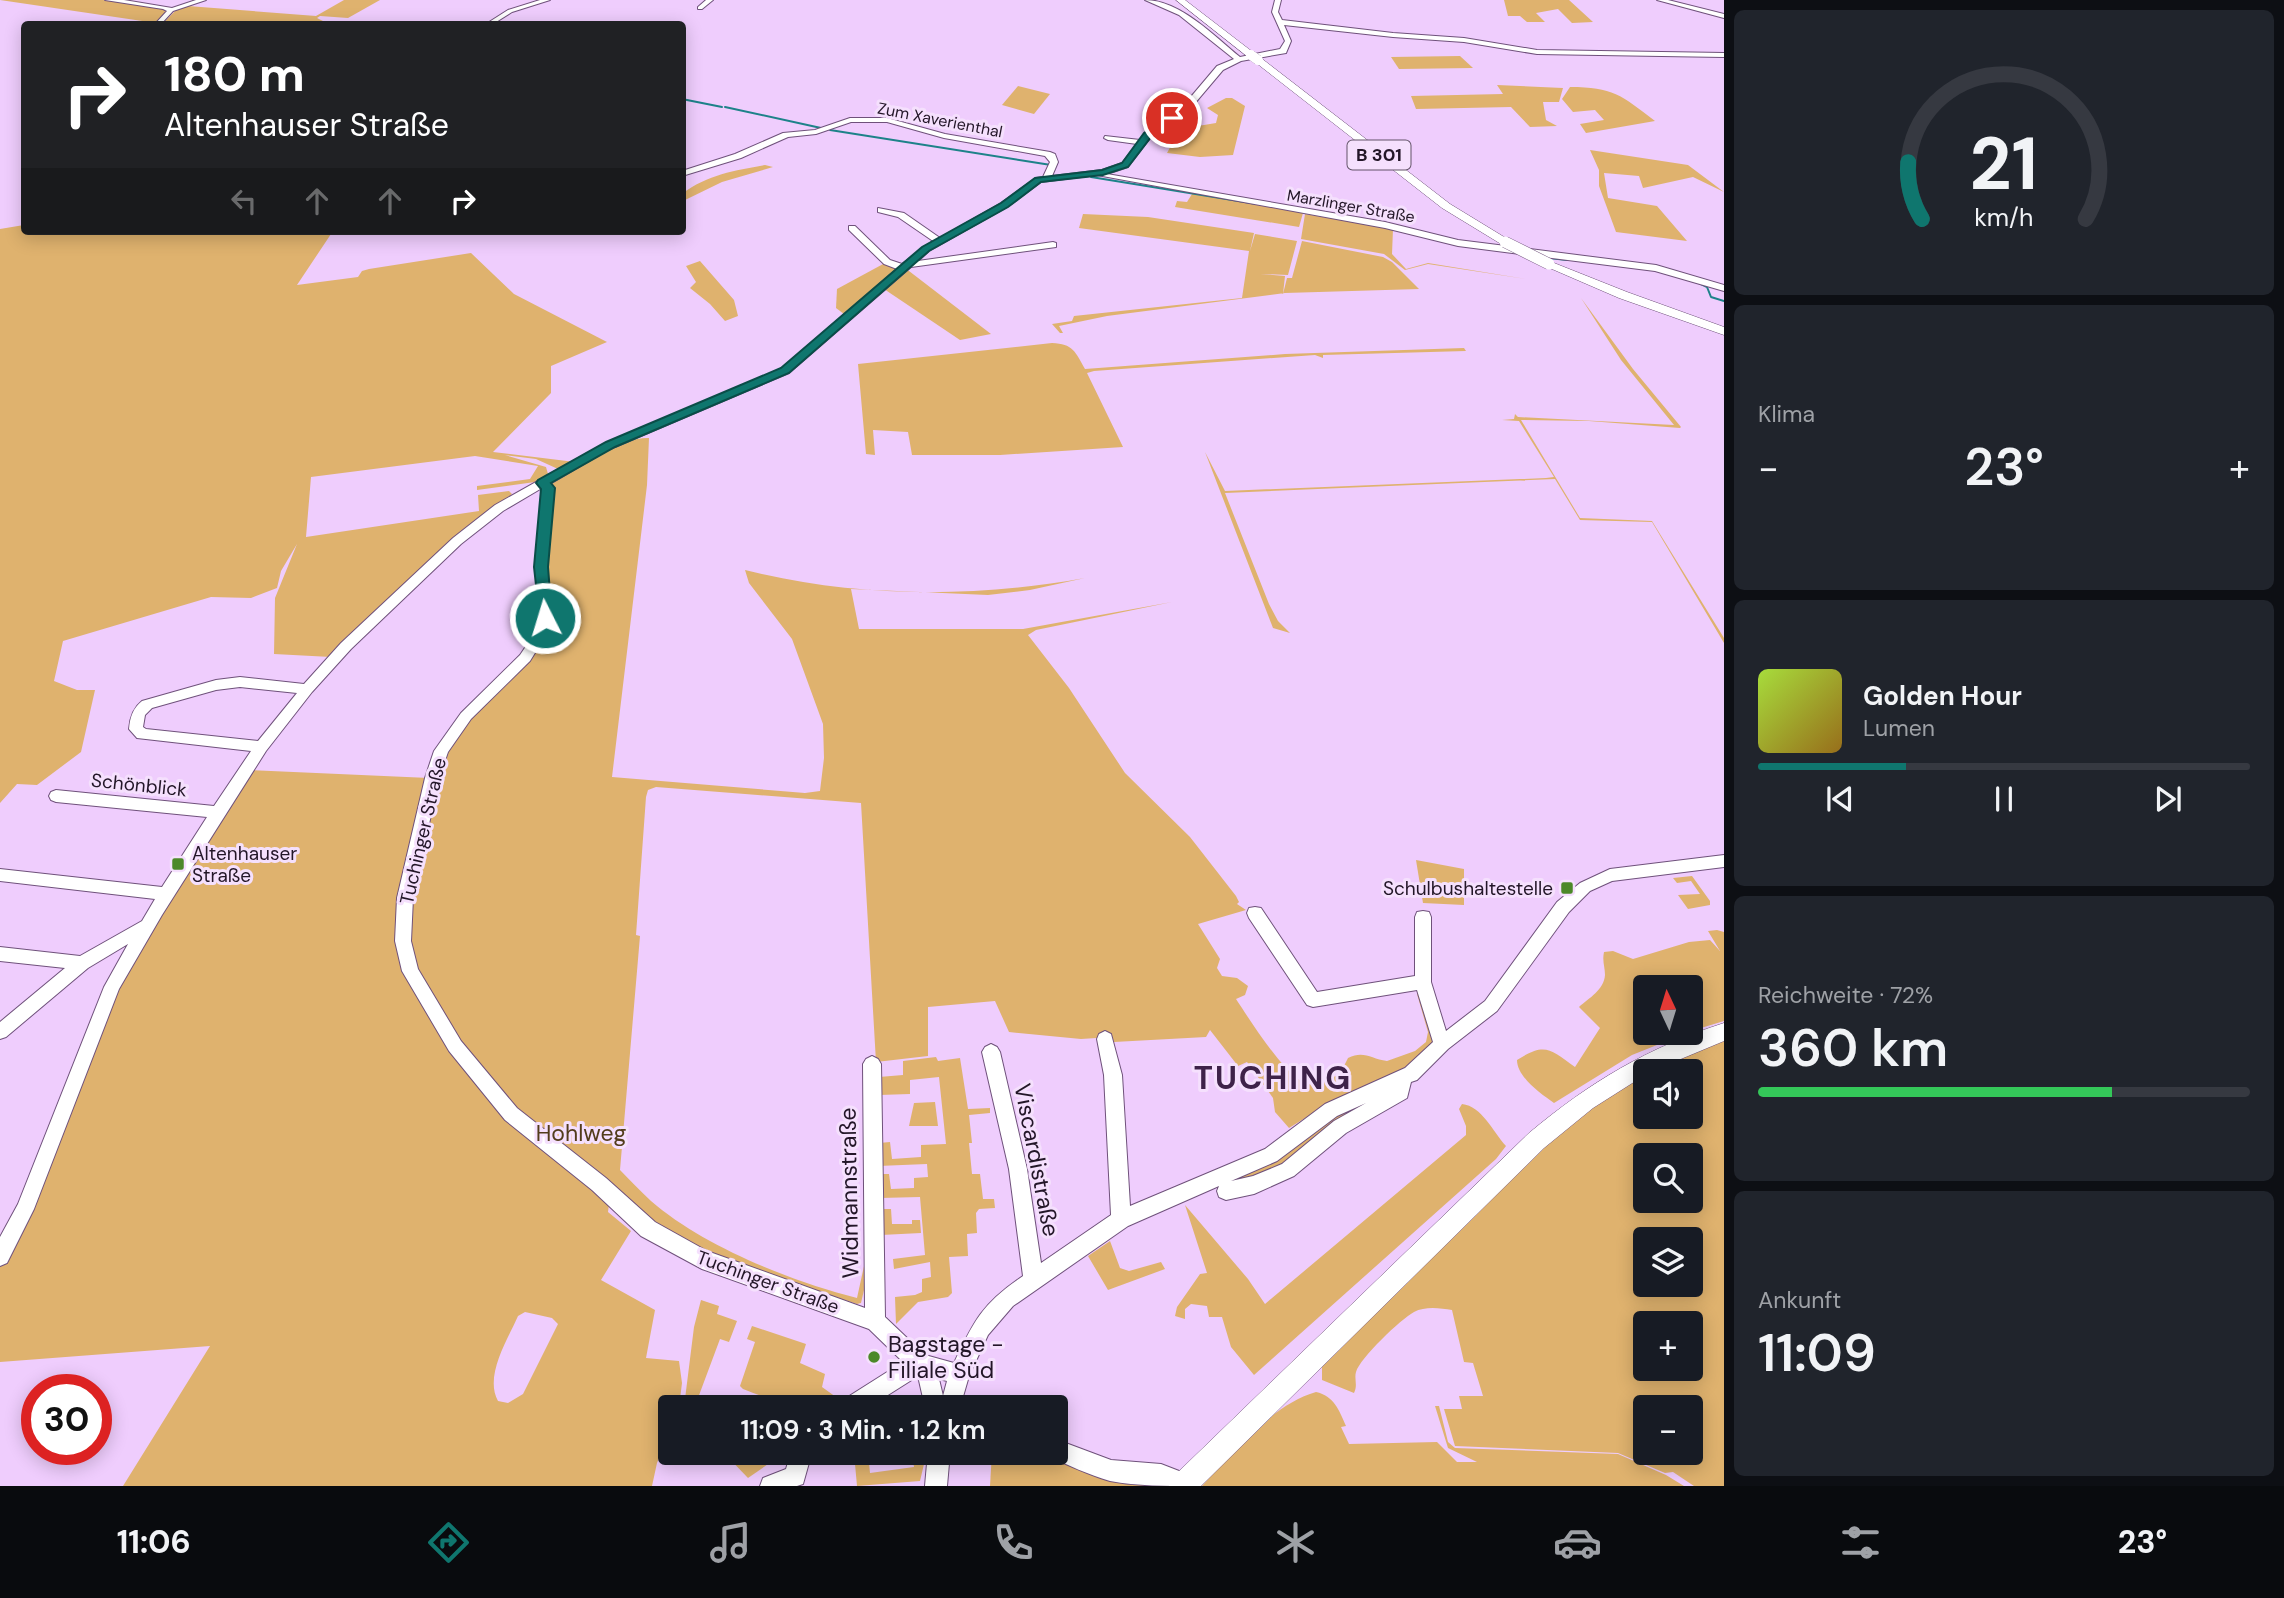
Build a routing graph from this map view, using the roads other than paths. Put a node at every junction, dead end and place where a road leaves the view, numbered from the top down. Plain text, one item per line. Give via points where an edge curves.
1 (108, 0) edge
2 (203, 0) edge
3 (547, 0) edge
4 (710, 0) edge
5 (1148, 0) edge
6 (1180, 0) edge
7 (1278, 0) edge
8 (1660, 0) edge
9 (700, 8) dead end
10 (171, 10) junction
11 (1724, 16) edge
12 (161, 21) edge
13 (494, 21) edge
14 (1279, 22) junction
15 (1724, 55) edge
16 (1239, 59) junction
17 (1108, 138) dead end
18 (1141, 142) junction
19 (686, 173) edge
20 (1096, 173) junction
21 (1047, 177) junction
22 (881, 210) dead end
23 (852, 228) dead end
24 (939, 241) junction
25 (1053, 245) dead end
26 (905, 267) junction
27 (1724, 288) edge
28 (1724, 331) edge
29 (542, 483) junction
30 (307, 689) junction
31 (261, 747) junction
32 (56, 796) dead end
33 (218, 812) junction
34 (1724, 862) edge
35 (0, 875) edge
36 (166, 894) junction
37 (1255, 913) dead end
38 (1423, 917) dead end
39 (146, 926) junction
40 (0, 954) edge
41 (82, 963) junction
42 (1423, 982) junction
43 (2, 1031) edge
44 (1724, 1032) edge
45 (1105, 1039) dead end
46 (1442, 1044) junction
47 (991, 1052) dead end
48 (872, 1064) dead end
49 (1403, 1078) junction
50 (1226, 1191) dead end
51 (1121, 1219) junction
52 (0, 1256) edge
53 (1033, 1279) junction
54 (875, 1321) junction
55 (922, 1365) junction
56 (959, 1374) junction
57 (871, 1395) edge
58 (931, 1395) edge
59 (953, 1395) edge
60 (1068, 1454) edge
61 (798, 1465) edge
62 (938, 1465) edge
63 (1183, 1485) edge
64 (771, 1486) edge
65 (936, 1486) edge

1 - 10 street
2 - 10 street
3 - 13 street
4 - 9 street
5 - 16 street via 1181,14
6 - 28 main road, B 301, bridge via 1446,206 1505,242 1635,300
7 - 14 street
8 - 11 street
10 - 12 street
14 - 15 street via 1537,52
14 - 16 street via 1287,41 1283,51
16 - 18 street via 1212,75 1189,105
17 - 18 street
18 - 20 street via 1129,163
19 - 21 street, Zum Xaverienthal via 786,135 816,132 850,120 878,119 1047,154 1054,162
20 - 21 street
20 - 27 street, Marzlinger Straße via 1385,225 1458,243 1662,269
21 - 24 street
22 - 24 street via 901,215
23 - 26 street via 887,262
24 - 26 street
25 - 26 street
26 - 29 street via 785,371 610,445
29 - 30 street via 468,532 346,646
29 - 54 street, Tuchinger Straße via 548,488 541,567 543,630 525,658 466,716 441,751 405,898 403,941 410,971 455,1046 503,1105 648,1229 692,1255
30 - 31 street
30 - 31 street via 240,682 216,685 148,704 140,709 136,721 142,734
31 - 33 street
32 - 33 street, Schönblick
33 - 36 street
34 - 46 street via 1620,873 1585,887 1563,907 1491,1006
35 - 36 street
36 - 39 street
37 - 42 street via 1313,1000
38 - 42 street
39 - 41 street
39 - 52 street via 112,988 25,1209
40 - 41 street
41 - 43 street
42 - 46 street
44 - 63 main road via 1643,1063 1564,1115
45 - 51 street via 1113,1075
46 - 49 street
47 - 53 street, Viscardistraße via 1018,1169
48 - 54 street, Widmannstraße
49 - 50 street via 1401,1092 1340,1127 1288,1170
49 - 51 street via 1331,1110 1271,1156
51 - 53 street
53 - 56 street via 1006,1299 981,1328
54 - 55 street, Tuchinger Straße
55 - 56 street
55 - 57 street
55 - 58 street
56 - 59 street
60 - 63 street via 1122,1473 1166,1474
61 - 64 street via 795,1476
62 - 65 street

